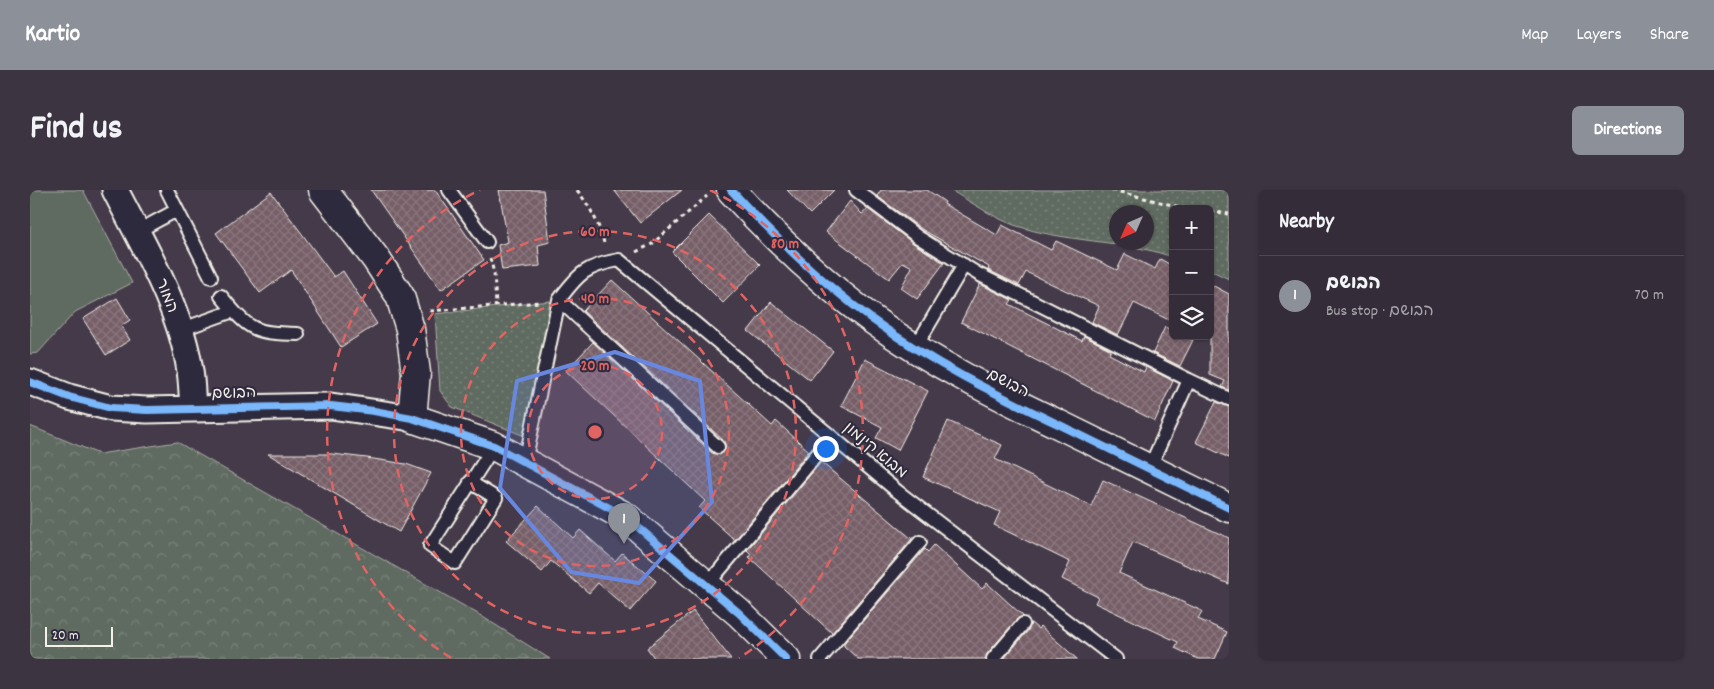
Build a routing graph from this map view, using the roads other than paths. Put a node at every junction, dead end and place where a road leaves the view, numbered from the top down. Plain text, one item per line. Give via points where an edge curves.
1 (115, 190) edge
2 (166, 190) edge
3 (323, 190) edge
4 (449, 190) edge
5 (731, 190) edge
6 (856, 190) edge
7 (177, 210) junction
8 (136, 232) junction
9 (486, 242) road end
10 (964, 265) junction
11 (211, 277) dead end
12 (221, 296) dead end
13 (559, 300) junction
14 (234, 311) junction
15 (180, 330) junction
16 (298, 334) dead end
17 (914, 348) junction
18 (1189, 380) junction
19 (30, 382) edge
20 (1229, 399) edge
21 (193, 409) junction
22 (412, 418) junction
23 (494, 446) junction
24 (718, 447) dead end
25 (820, 451) dead end
26 (525, 462) junction
27 (1149, 469) junction
28 (470, 482) junction
29 (1229, 508) edge
30 (920, 542) dead end
31 (707, 584) junction
32 (1023, 624) dead end
33 (786, 659) edge
34 (820, 659) edge
35 (993, 659) edge
36 (1116, 659) edge

1 - 8 street, המור
2 - 7 lane
3 - 22 street via 400,296 410,329 416,373
4 - 9 lane
5 - 17 street, הבושם via 815,275
6 - 10 lane via 918,237
7 - 8 lane
7 - 11 lane
8 - 15 street, המור
10 - 17 lane
10 - 18 lane
12 - 14 lane
13 - 24 lane
13 - 26 lane
13 - 36 lane, מבוא קינמון via 573,280 595,265 614,261 896,491
14 - 15 lane
14 - 16 lane via 257,331
15 - 21 street, המור via 190,370
17 - 27 street, הבושם via 987,390
18 - 20 lane
18 - 27 lane
19 - 21 street, הבושם via 111,408
21 - 22 street, הבושם via 331,406
22 - 23 street, הבושם
23 - 26 street, הבושם
23 - 28 lane
25 - 31 lane
26 - 31 street, הבושם via 626,517
27 - 29 street, הבושם
28 - 28 lane via 430,546 455,563 496,498
30 - 34 lane
31 - 33 street, הבושם
32 - 35 lane

